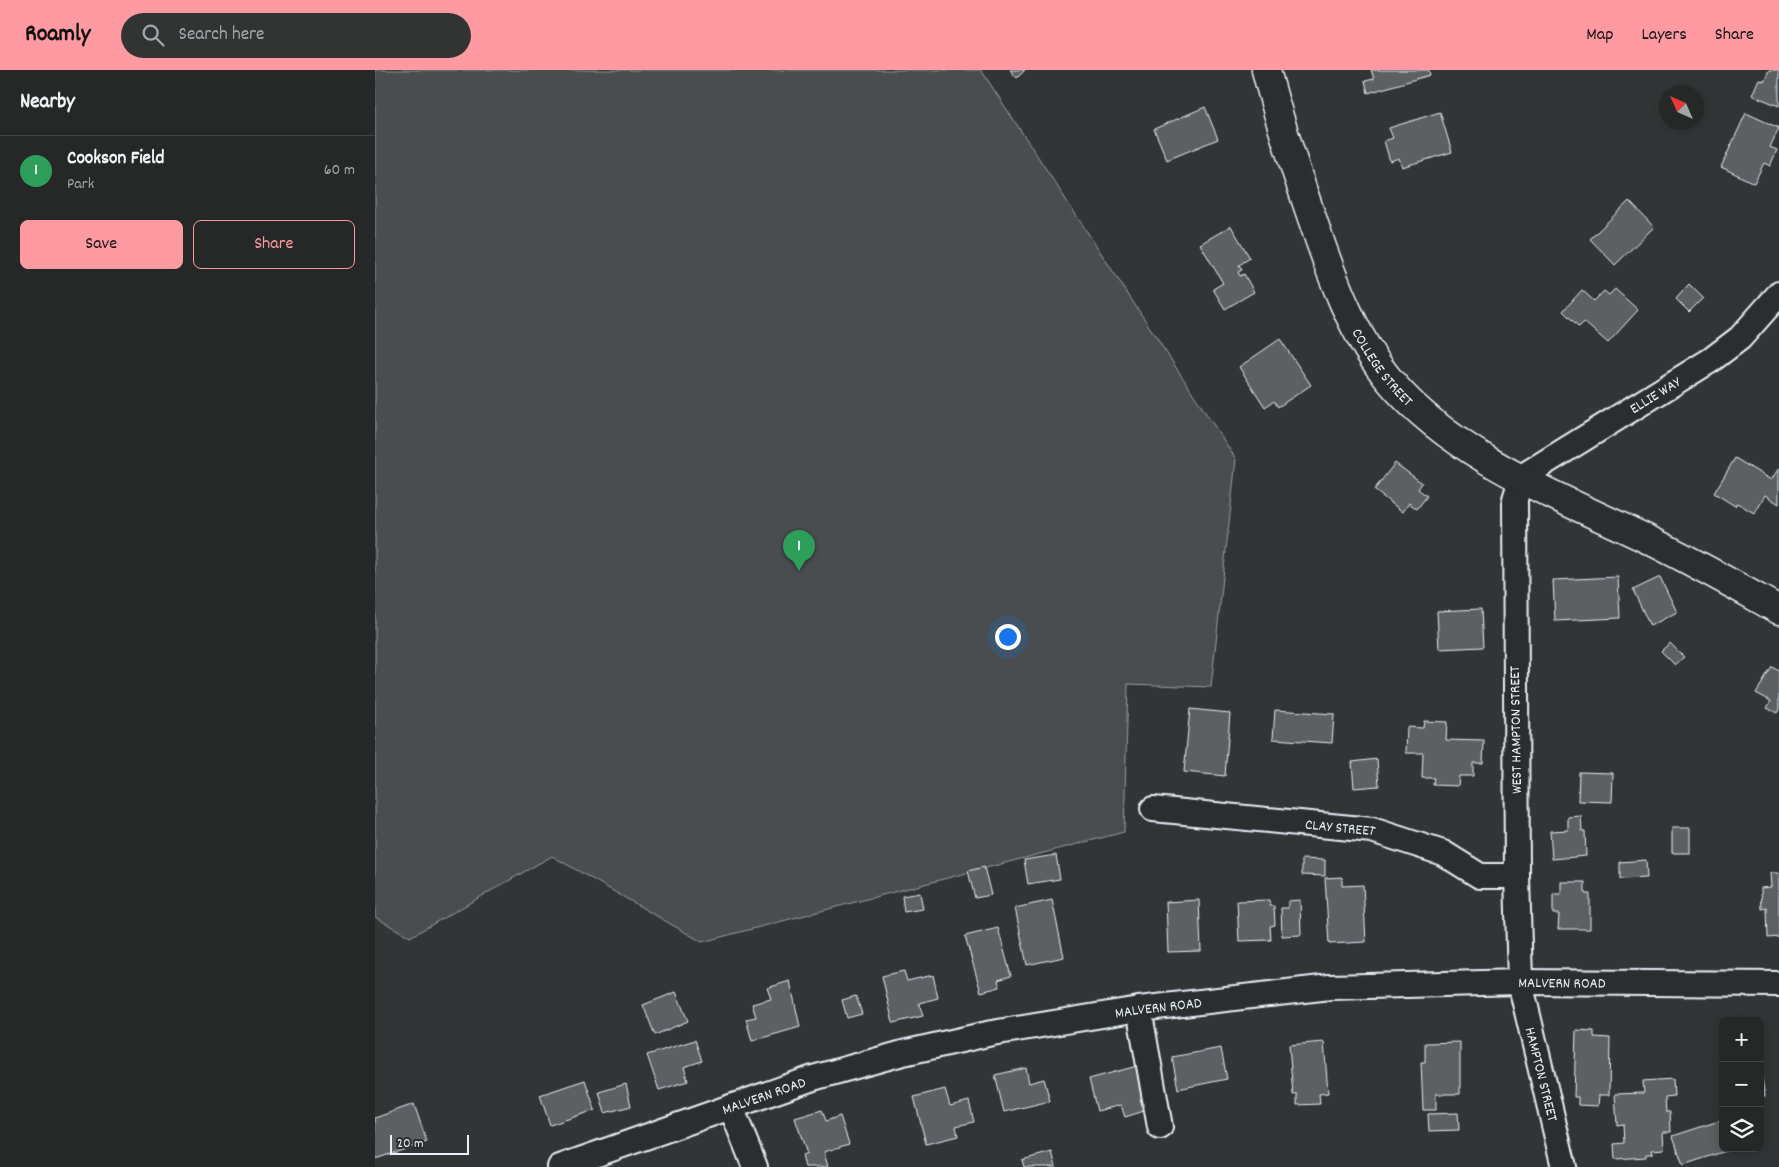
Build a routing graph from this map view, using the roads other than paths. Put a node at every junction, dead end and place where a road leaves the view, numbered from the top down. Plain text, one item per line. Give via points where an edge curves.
1 (1266, 70) edge
2 (1779, 294) edge
3 (1521, 480) junction
4 (1779, 610) edge
5 (1153, 809) dead end
6 (1517, 876) junction
7 (1520, 982) junction
8 (1779, 984) edge
9 (1139, 1009) junction
10 (731, 1107) junction
11 (1160, 1127) dead end
12 (560, 1167) edge
13 (755, 1167) edge
14 (1564, 1167) edge

1 - 3 street, COLLEGE STREET via 1326,261 1352,319 1373,355 1389,380 1425,416
2 - 3 street, ELLIE WAY via 1739,338 1711,360 1536,467
3 - 4 street, COLLEGE STREET via 1695,563
3 - 6 street, WEST HAMPTON STREET via 1513,519
5 - 6 street, CLAY STREET via 1372,830 1443,853 1480,876
6 - 7 street, WEST HAMPTON STREET
7 - 8 street, MALVERN ROAD
7 - 9 street, MALVERN ROAD via 1330,987
7 - 14 street, HAMPTON STREET
9 - 10 street, MALVERN ROAD via 948,1042 813,1078
9 - 11 street
10 - 12 street, MALVERN ROAD
10 - 13 street

